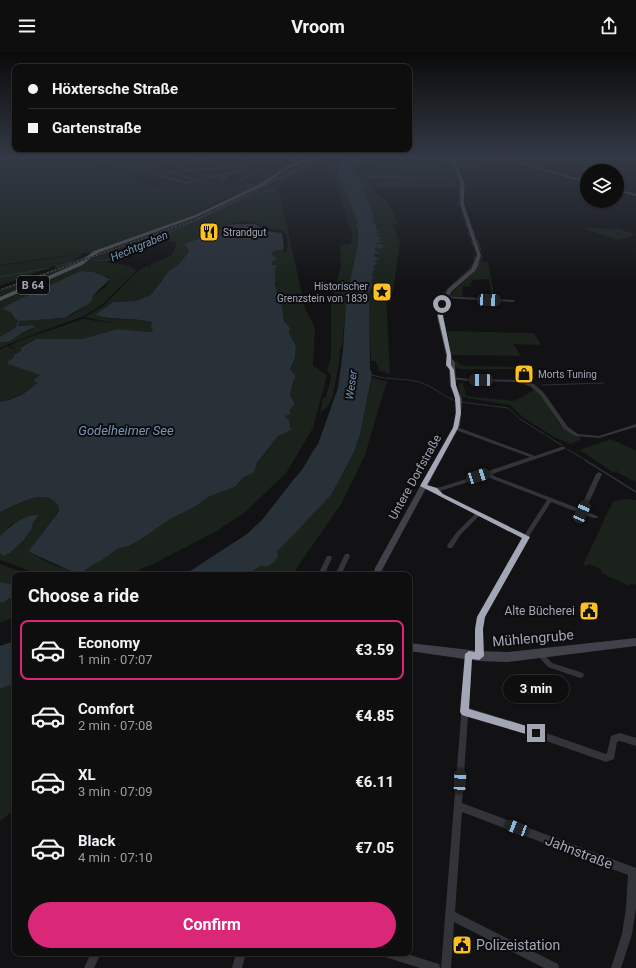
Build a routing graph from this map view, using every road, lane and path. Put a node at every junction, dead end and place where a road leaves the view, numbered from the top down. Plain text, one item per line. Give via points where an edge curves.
1 (232, 199) edge
2 (462, 199) edge
3 (445, 298) junction
4 (0, 300) edge
5 (513, 301) dead end
6 (454, 381) junction
7 (636, 425) edge
8 (455, 428) junction
9 (563, 448) dead end
10 (534, 457) junction
11 (487, 474) junction
12 (598, 474) dead end
13 (423, 486) junction
14 (435, 490) junction
15 (550, 500) junction
16 (582, 512) junction
17 (478, 514) junction
18 (595, 517) dead end
19 (526, 537) junction
20 (450, 546) dead end
21 (347, 556) dead end
22 (329, 558) dead end
23 (322, 572) edge
24 (339, 572) edge
25 (378, 572) edge
26 (636, 642) edge
27 (412, 647) edge
28 (539, 653) junction
29 (469, 654) junction
30 (479, 656) junction
31 (580, 675) dead end
32 (465, 712) junction
33 (636, 742) edge
34 (458, 806) junction
35 (634, 872) edge
36 (451, 915) junction
37 (95, 956) edge
38 (240, 956) edge
39 (398, 956) edge
40 (89, 968) edge
41 (237, 968) edge
42 (435, 968) edge
43 (446, 968) edge
44 (554, 968) edge
45 (616, 968) edge

1 - 4 main road, B 64 via 196,216 96,252 80,264
2 - 3 street via 479,257 472,270
3 - 5 street
3 - 6 street, Untere Dorfstraße via 440,316
6 - 7 street via 514,381 532,385 542,394 566,428 577,435 599,437
6 - 8 street, Untere Dorfstraße via 459,413
8 - 10 street
8 - 13 street, Untere Dorfstraße
9 - 10 street
10 - 11 street
11 - 14 street
11 - 15 street
12 - 16 street
13 - 14 street
13 - 25 street, Untere Dorfstraße
14 - 17 street
15 - 16 street
15 - 19 street
16 - 18 street
17 - 19 street
17 - 20 street
19 - 30 street via 481,617
21 - 24 street
22 - 23 street
26 - 28 street, Mühlengrube
27 - 29 street, Mühlengrube
28 - 30 street, Mühlengrube
28 - 31 street via 550,665
29 - 30 street, Mühlengrube
29 - 32 street
32 - 33 street via 512,724 606,758 611,756 614,739 620,737
32 - 34 street
34 - 35 street, Jahnstraße
34 - 36 street
35 - 45 street via 632,908
36 - 43 street
36 - 44 street
37 - 40 street
38 - 41 street
39 - 42 street

